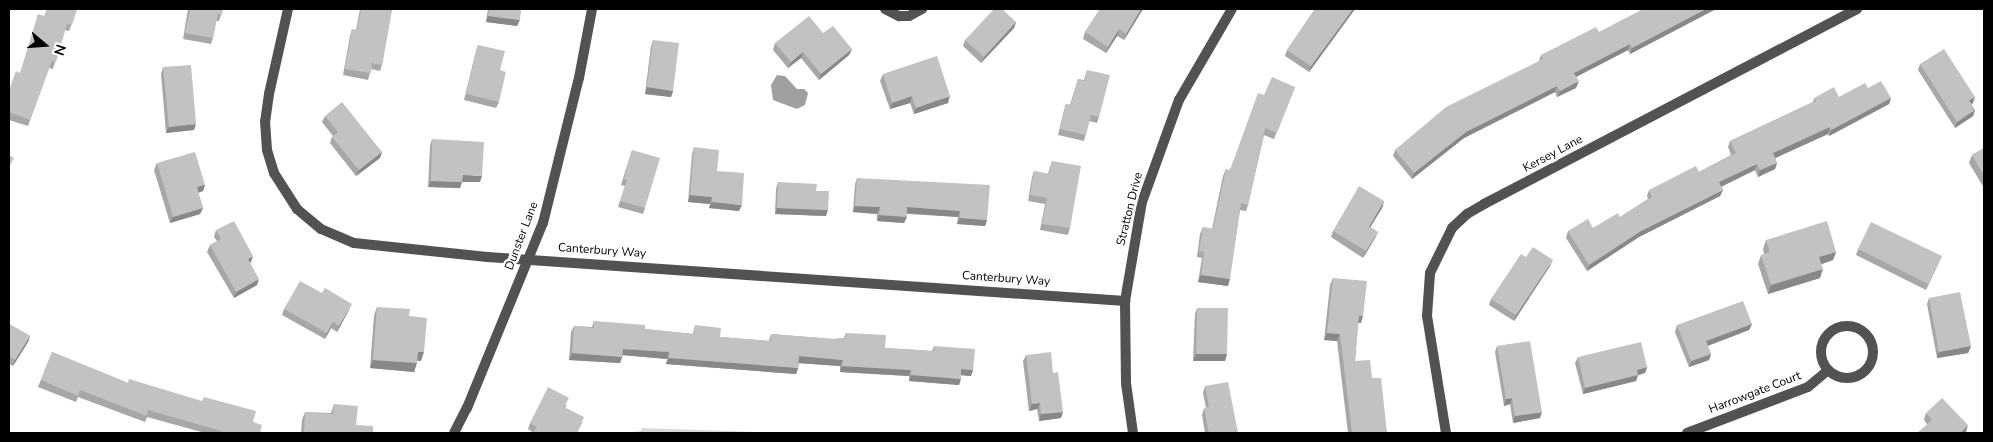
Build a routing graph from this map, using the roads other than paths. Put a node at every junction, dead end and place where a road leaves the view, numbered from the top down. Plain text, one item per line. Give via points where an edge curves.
1 (288, 9) edge
2 (592, 9) edge
3 (885, 9) edge
4 (922, 9) edge
5 (1232, 9) edge
6 (1857, 9) edge
7 (527, 258) junction
8 (1125, 301) junction
9 (1828, 370) junction
10 (454, 433) edge
11 (1132, 433) edge
12 (1446, 433) edge
13 (1687, 433) edge

1 - 7 street, Canterbury Way via 265,121 266,150 274,173 297,209 321,229 354,243
2 - 7 street, Dunster Lane via 579,78 543,222
3 - 4 street via 899,16 909,16
5 - 8 street, Stratton Drive via 1199,61 1166,129 1142,202
6 - 12 street, Kersey Lane via 1484,204 1466,214 1452,228 1430,273 1426,316
7 - 8 street, Canterbury Way
7 - 10 street, Dunster Lane via 468,408
8 - 11 street, Stratton Drive via 1126,383
9 - 9 street via 1844,378 1861,374 1868,368 1873,351 1866,334 1850,326 1841,327 1826,337 1821,354
9 - 13 street, Harrowgate Court via 1808,387

